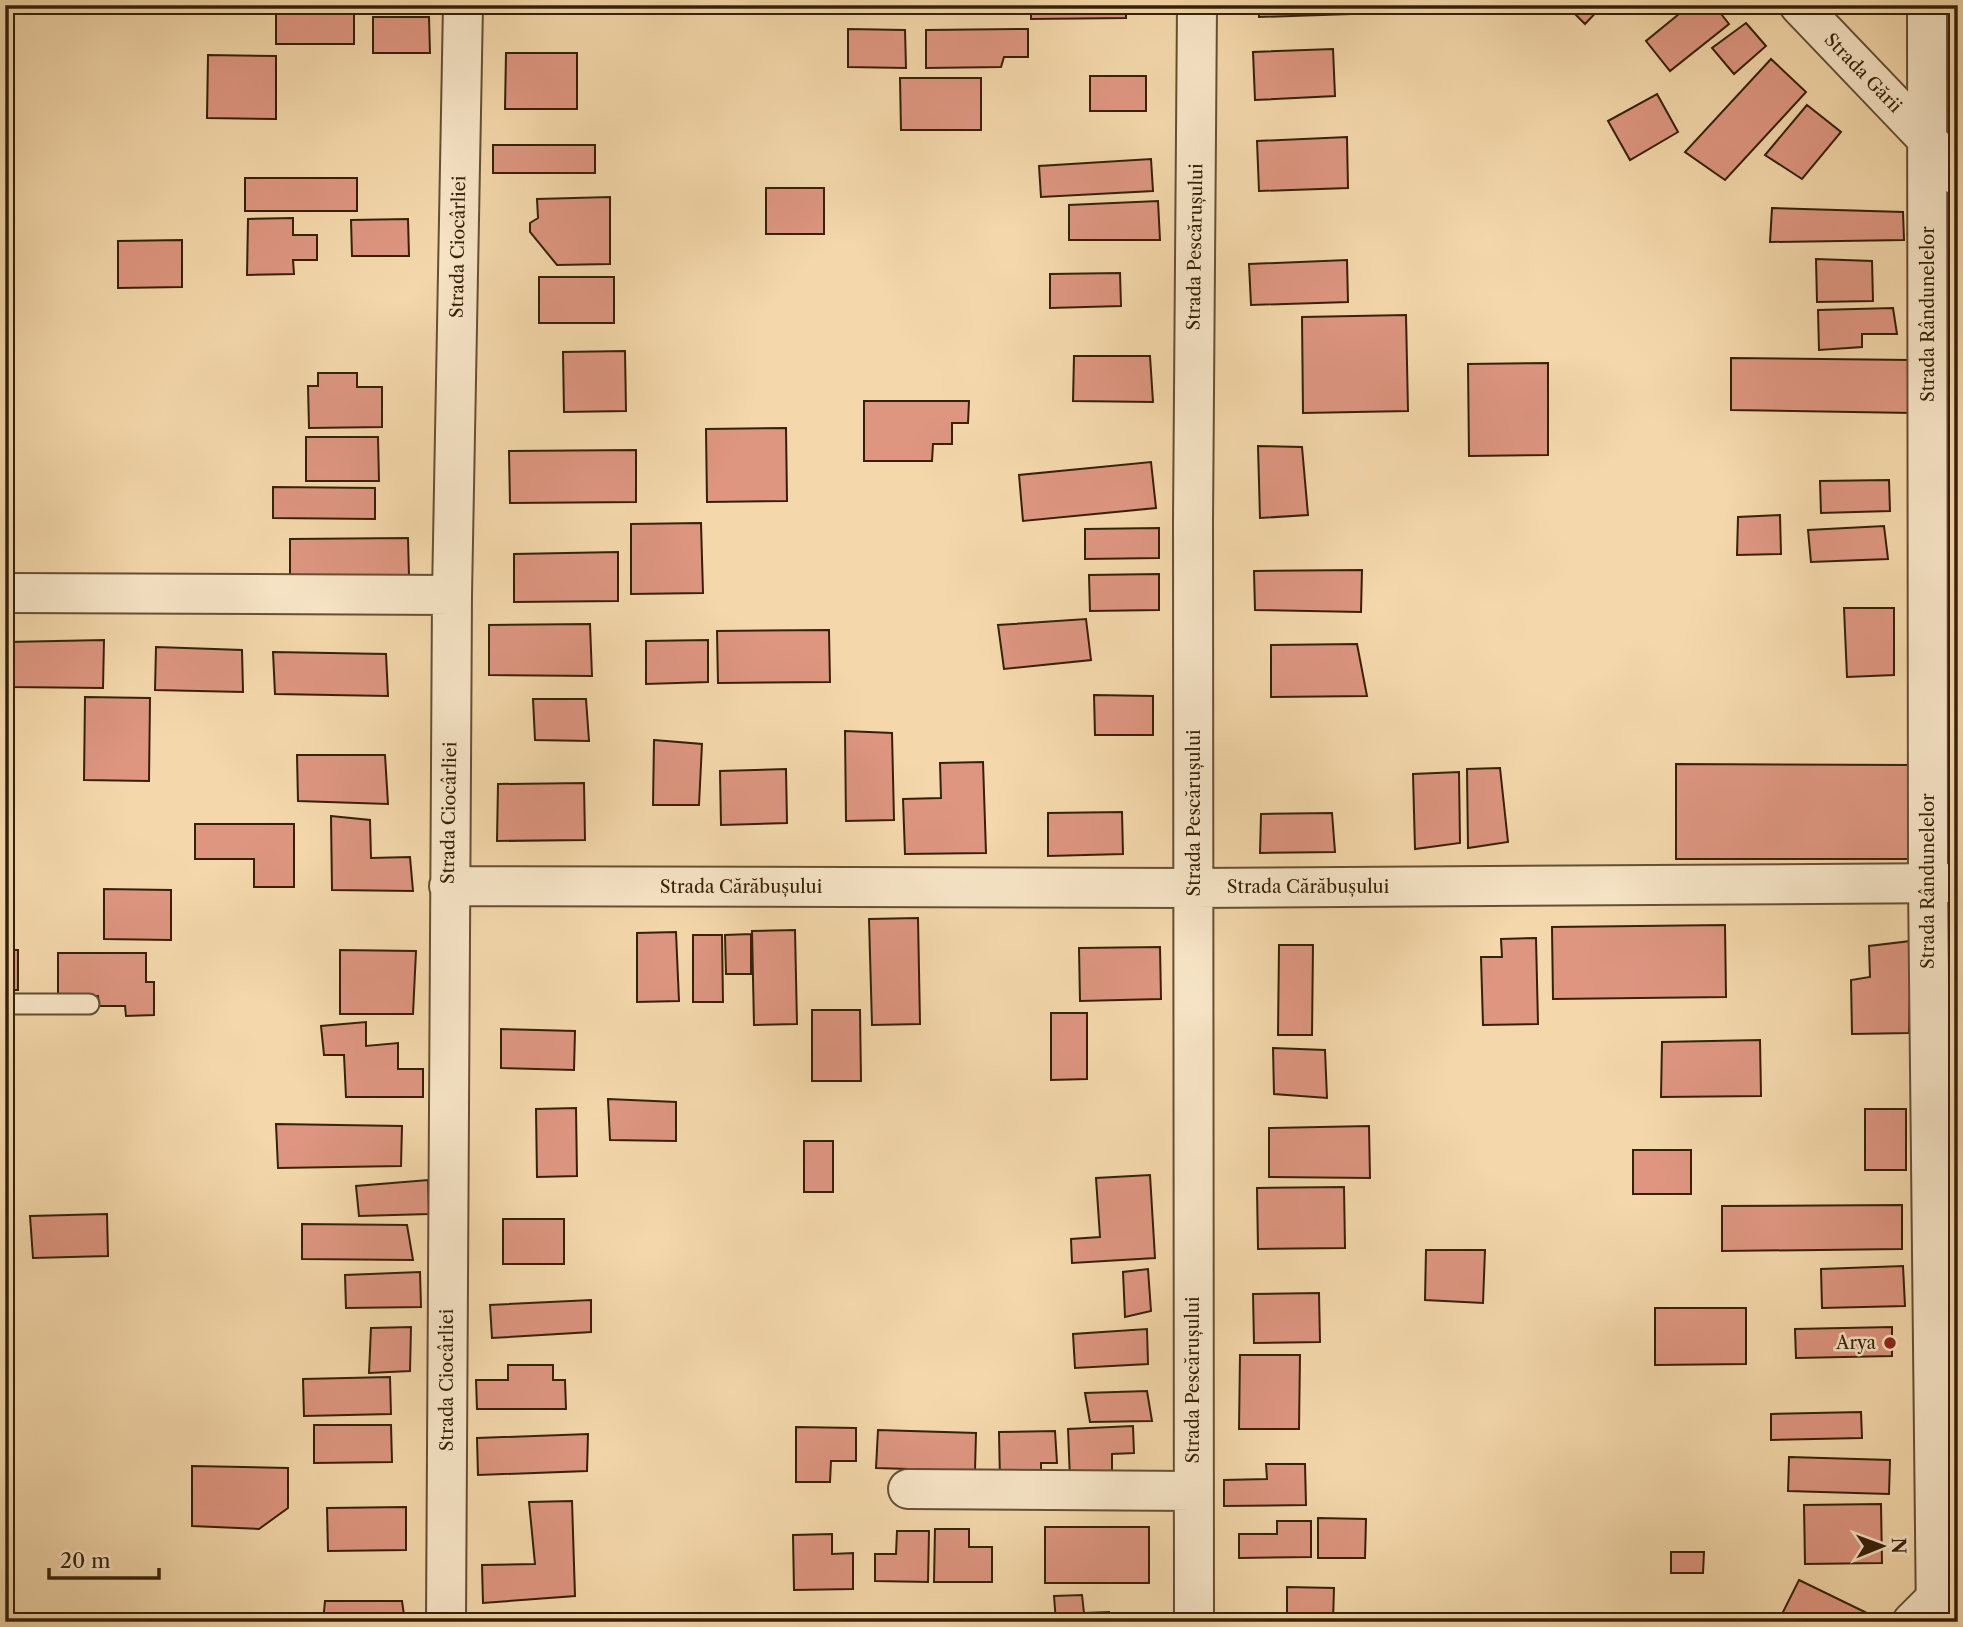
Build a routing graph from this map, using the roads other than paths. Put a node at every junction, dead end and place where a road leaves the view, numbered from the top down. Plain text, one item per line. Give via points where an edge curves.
1 (463, 5) edge
2 (1197, 5) edge
3 (1799, 5) edge
4 (1927, 5) edge
5 (1927, 140) junction
6 (1958, 176) edge
7 (1958, 302) edge
8 (1929, 343) junction
9 (5, 593) edge
10 (452, 595) junction
11 (1943, 883) edge
12 (449, 886) junction
13 (1195, 888) junction
14 (5, 1004) edge
15 (89, 1004) dead end
16 (908, 1489) dead end
17 (1192, 1491) junction
18 (1935, 1604) edge
19 (446, 1622) edge
20 (1194, 1622) edge

1 - 10 street, Strada Ciocârliei
2 - 13 street, Strada Pescărușului
3 - 5 street, Strada Gării
4 - 5 street, Strada Rândunelelor
5 - 6 street, Strada Gării
5 - 8 street, Strada Rândunelelor
7 - 8 street via 1943,314
8 - 11 street, Strada Rândunelelor
9 - 10 street
10 - 12 street, Strada Ciocârliei
11 - 13 street, Strada Cărăbușului
11 - 18 street, Strada Rândunelelor
12 - 13 street, Strada Cărăbușului
12 - 19 street, Strada Ciocârliei
13 - 17 street, Strada Pescărușului
14 - 15 lane
16 - 17 street
17 - 20 street, Strada Pescărușului

